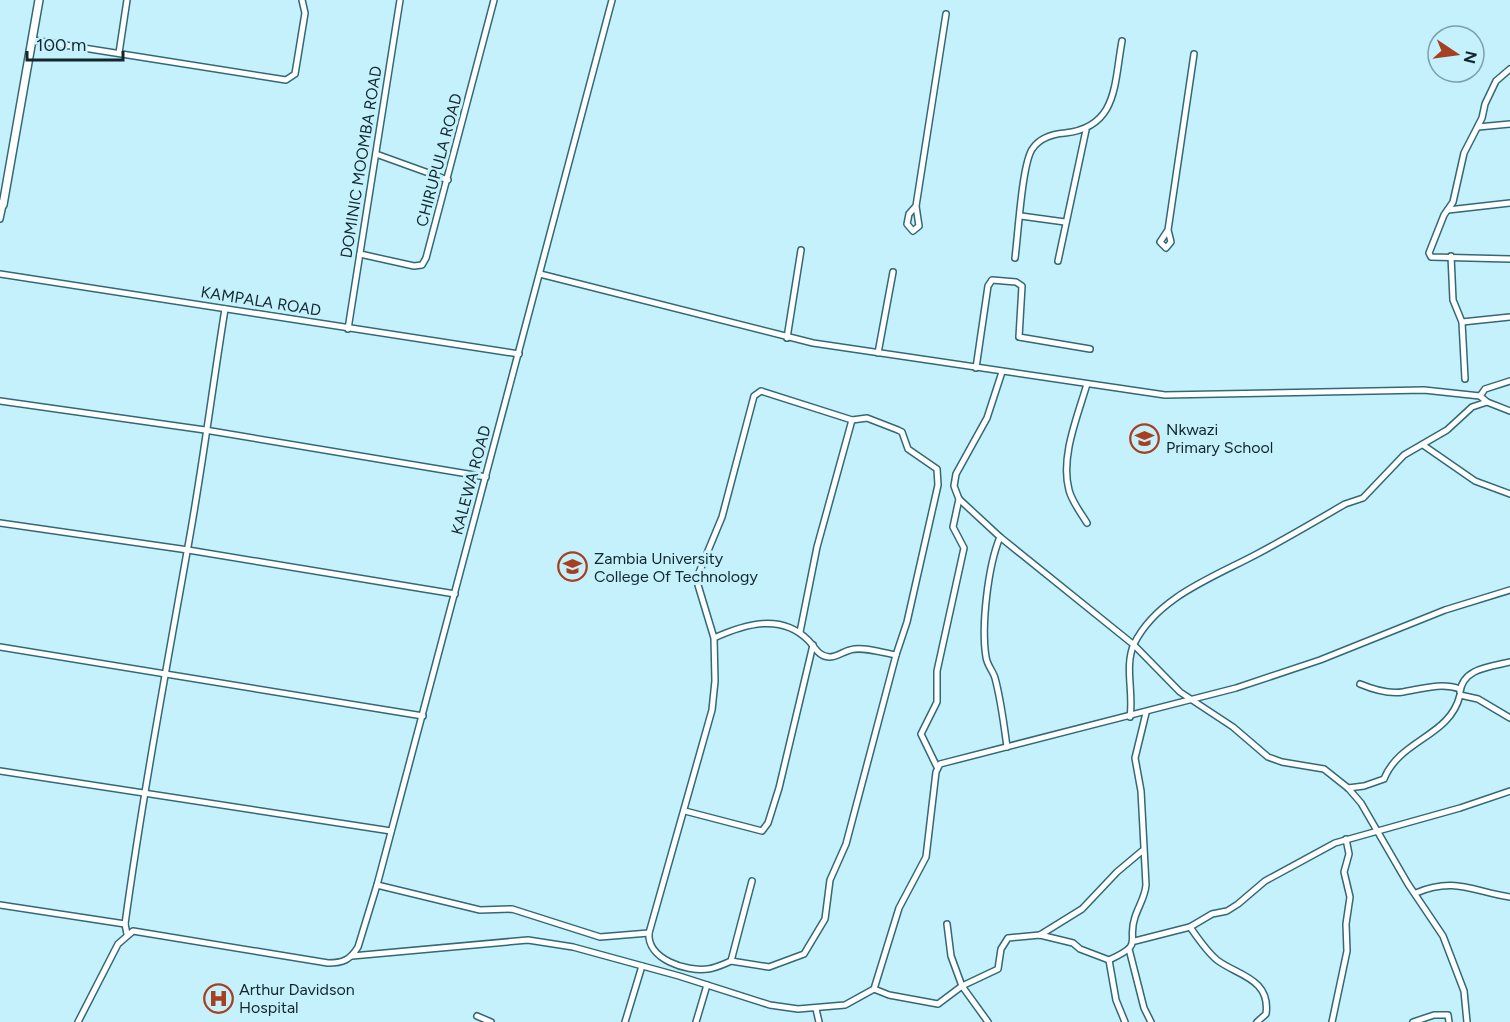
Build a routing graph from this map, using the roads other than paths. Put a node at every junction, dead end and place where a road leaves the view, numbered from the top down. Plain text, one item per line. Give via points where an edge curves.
1 (39, 0) edge
2 (127, 0) edge
3 (400, 0) edge
4 (494, 0) edge
5 (612, 0) edge
6 (302, 1) edge
7 (946, 15) dead end
8 (33, 40) junction
9 (1122, 41) dead end
10 (119, 53) junction
11 (1194, 54) dead end
12 (1510, 69) edge
13 (1510, 124) edge
14 (1478, 127) junction
15 (1086, 129) junction
16 (376, 154) junction
17 (448, 180) junction
18 (1510, 203) edge
19 (1, 204) edge
20 (916, 206) dead end
21 (1448, 210) junction
22 (1021, 216) junction
23 (0, 219) edge
24 (1065, 222) junction
25 (1168, 231) dead end
26 (801, 250) dead end
27 (360, 254) junction
28 (1451, 256) junction
29 (1016, 258) dead end
30 (1510, 259) edge
31 (1058, 261) dead end
32 (893, 272) dead end
33 (0, 274) edge
34 (540, 274) junction
35 (225, 309) junction
36 (1510, 317) edge
37 (1462, 322) junction
38 (348, 329) junction
39 (787, 338) junction
40 (1090, 349) dead end
41 (878, 353) junction
42 (519, 354) junction
43 (976, 368) junction
44 (1002, 372) junction
45 (1465, 379) dead end
46 (1510, 381) edge
47 (1087, 384) junction
48 (1480, 396) junction
49 (0, 401) edge
50 (1487, 402) junction
51 (1510, 411) edge
52 (852, 420) junction
53 (205, 430) junction
54 (1424, 445) junction
55 (486, 477) junction
56 (1510, 494) edge
57 (960, 499) junction
58 (0, 523) edge
59 (1087, 524) dead end
60 (1000, 537) junction
61 (188, 550) junction
62 (1510, 590) edge
63 (455, 594) junction
64 (800, 632) junction
65 (714, 638) junction
66 (813, 645) junction
67 (1134, 645) junction
68 (0, 647) edge
69 (896, 656) junction
70 (1510, 662) edge
71 (164, 672) junction
72 (1360, 684) dead end
73 (1460, 692) junction
74 (1191, 701) junction
75 (1146, 713) junction
76 (423, 716) junction
77 (1130, 717) junction
78 (1510, 718) edge
79 (1007, 747) junction
80 (937, 767) junction
81 (0, 771) edge
82 (1348, 788) junction
83 (1510, 791) edge
84 (146, 794) junction
85 (685, 811) junction
86 (1375, 830) junction
87 (391, 831) junction
88 (1346, 839) junction
89 (1142, 851) junction
90 (752, 881) dead end
91 (377, 885) junction
92 (1416, 893) junction
93 (1510, 897) edge
94 (0, 905) edge
95 (125, 924) junction
96 (947, 924) dead end
97 (1190, 927) junction
98 (648, 933) junction
99 (127, 934) junction
100 (1040, 935) junction
101 (1135, 941) junction
102 (1129, 949) junction
103 (352, 956) junction
104 (1109, 960) junction
105 (731, 961) junction
106 (642, 966) junction
107 (707, 985) junction
108 (962, 986) junction
109 (874, 989) junction
110 (816, 1010) junction
111 (477, 1016) dead end
112 (1333, 1021) edge
113 (78, 1022) edge
114 (491, 1022) edge
115 (625, 1022) edge
116 (696, 1022) edge
117 (819, 1022) edge
118 (988, 1022) edge
119 (1125, 1022) edge
120 (1151, 1022) edge
121 (1257, 1022) edge
122 (1413, 1022) edge
123 (1449, 1022) edge
124 (1467, 1022) edge

1 - 8 main road
2 - 10 street
3 - 16 street, DOMINIC MOOMBA ROAD
4 - 17 street, CHIRUPULA ROAD
5 - 34 street, KALEWA ROAD
6 - 10 street via 305,13 295,74 286,80
7 - 20 street
8 - 10 street
8 - 19 main road
9 - 15 street via 1108,108
11 - 25 street
12 - 14 street via 1496,81
13 - 14 street
14 - 21 street via 1464,153 1458,186
15 - 22 street via 1054,134 1034,146 1028,161
15 - 24 street
16 - 17 street
16 - 27 street, DOMINIC MOOMBA ROAD
17 - 27 street, CHIRUPULA ROAD via 422,265
18 - 21 street
19 - 23 street
21 - 28 street via 1429,253 1431,257
22 - 24 street
22 - 29 street
24 - 31 street
26 - 39 street
27 - 38 street, DOMINIC MOOMBA ROAD
28 - 30 street
28 - 37 street via 1453,300
32 - 41 street
33 - 35 street, KAMPALA ROAD
34 - 39 street
34 - 42 street, KALEWA ROAD
35 - 38 street, KAMPALA ROAD
35 - 53 street
36 - 37 street
37 - 45 street
38 - 42 street, KAMPALA ROAD
39 - 41 street
40 - 43 street via 1019,337 1022,286 992,280
41 - 43 street
42 - 55 street, KALEWA ROAD
43 - 44 street
44 - 47 street
44 - 57 street via 987,418 956,474 954,486
46 - 48 street via 1485,389
47 - 48 street via 1181,396 1398,390
47 - 59 street via 1066,476 1070,493
48 - 50 street
49 - 53 street
50 - 51 street
50 - 54 street via 1472,407
52 - 64 street via 817,547
52 - 65 street via 761,391 754,396 722,517 698,574
52 - 69 street via 867,418 902,432 908,449 939,472
53 - 55 street
53 - 61 street
54 - 56 street via 1475,481
54 - 67 street via 1404,455 1363,498 1345,504 1173,601 1159,612
55 - 63 street, KALEWA ROAD
57 - 60 street
57 - 80 street via 953,527 963,548 937,671 937,702 921,734
58 - 61 street
60 - 67 street
60 - 79 street via 994,551 985,638
61 - 63 street
61 - 71 street
62 - 74 street
63 - 76 street, KALEWA ROAD
64 - 65 street via 759,622
64 - 66 street
65 - 85 street via 712,710
66 - 69 street via 827,657 851,649
66 - 85 street via 781,779 762,831
67 - 74 street
67 - 77 street
68 - 71 street
69 - 105 street via 819,932 804,954 782,964 769,967
70 - 73 street via 1470,673
71 - 76 street
71 - 84 street
72 - 73 street via 1402,692 1450,686
73 - 78 street
73 - 82 street via 1455,712 1393,763 1384,779
74 - 75 street
74 - 82 street via 1233,727 1268,757 1324,769
75 - 77 street
75 - 89 street via 1135,758 1141,791
76 - 87 street, KALEWA ROAD
77 - 79 street
79 - 80 street via 946,760
80 - 109 street via 926,857 899,908
81 - 84 street
82 - 86 street
83 - 86 street
84 - 87 street
84 - 95 street
85 - 98 street
86 - 88 street
86 - 92 street
87 - 91 street, KALEWA ROAD
88 - 97 street via 1264,881 1238,904
88 - 112 street via 1349,855 1344,872 1350,897 1347,951
89 - 100 street via 1076,914
89 - 101 street via 1146,885 1135,917
90 - 105 street
91 - 98 street via 480,910 512,909 600,937
91 - 103 street, KALEWA ROAD via 363,935
92 - 93 street via 1449,884
92 - 124 street via 1454,960 1464,991
94 - 95 street
95 - 99 street
96 - 108 street via 951,956
97 - 101 street
97 - 121 street via 1214,958 1253,979 1267,1004 1266,1014
98 - 105 street via 651,948 676,964 710,969
99 - 103 street via 146,931 317,961 344,961
99 - 113 street
100 - 104 street via 1073,943
100 - 108 street via 1008,938 1001,949 998,969
101 - 102 street
102 - 104 street
102 - 120 street
103 - 106 street via 528,940 573,947
104 - 119 street via 1116,1000
106 - 107 street
106 - 115 street
107 - 110 street via 770,1005
107 - 116 street
108 - 109 street via 938,1005
108 - 118 street
109 - 110 street via 844,1005
110 - 117 street
111 - 114 street
122 - 123 street via 1441,1015 1448,1016

